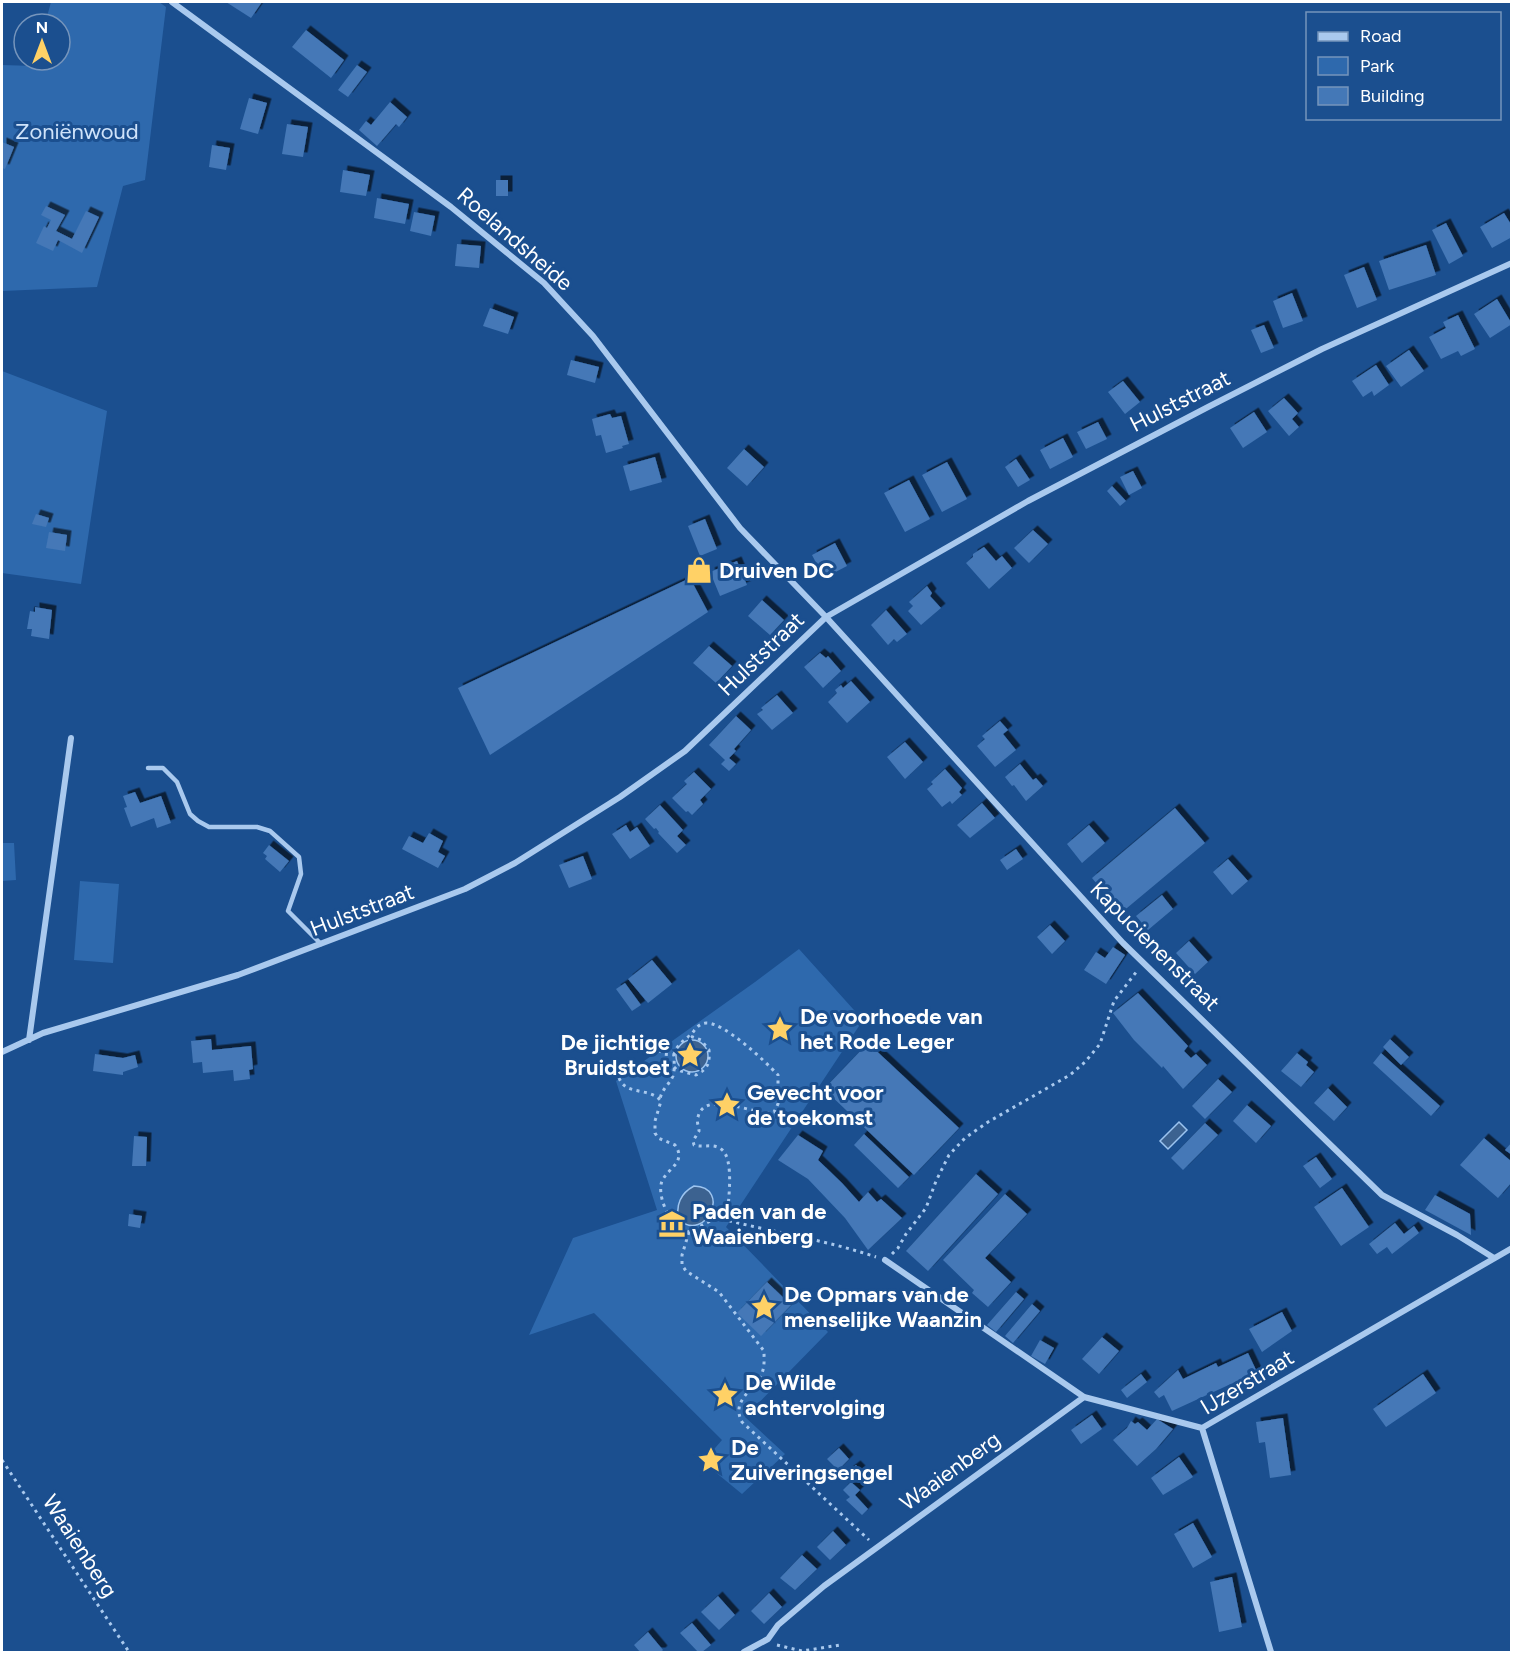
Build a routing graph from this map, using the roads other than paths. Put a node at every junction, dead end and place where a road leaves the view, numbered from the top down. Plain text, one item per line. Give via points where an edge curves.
1 (172, 2) edge
2 (1512, 263) edge
3 (826, 617) junction
4 (71, 738) dead end
5 (148, 768) dead end
6 (321, 944) junction
7 (28, 1040) junction
8 (2, 1052) edge
9 (1512, 1248) edge
10 (1494, 1258) junction
11 (885, 1260) road end
12 (1083, 1397) junction
13 (1202, 1428) junction
14 (744, 1653) edge
15 (1271, 1653) edge

1 - 3 street, Roelandsheide via 451,207 544,283 592,336 740,528
2 - 3 street, Hulststraat via 1322,349 1209,406 1028,501
3 - 6 street, Hulststraat via 685,751 620,797 465,890
3 - 10 street, Kapucienenstraat via 1123,943 1382,1195
4 - 7 street
5 - 6 lane via 163,768 177,782 190,814 198,821 209,827 257,827 270,831 299,857 301,874 288,911
6 - 7 street, Hulststraat via 238,975
7 - 8 street, Hulststraat
9 - 10 street, IJzerstraat
10 - 13 street, IJzerstraat
11 - 12 street
12 - 13 street
12 - 14 street, Waaienberg via 824,1586 778,1625 768,1639
13 - 15 street, IJzerstraat

